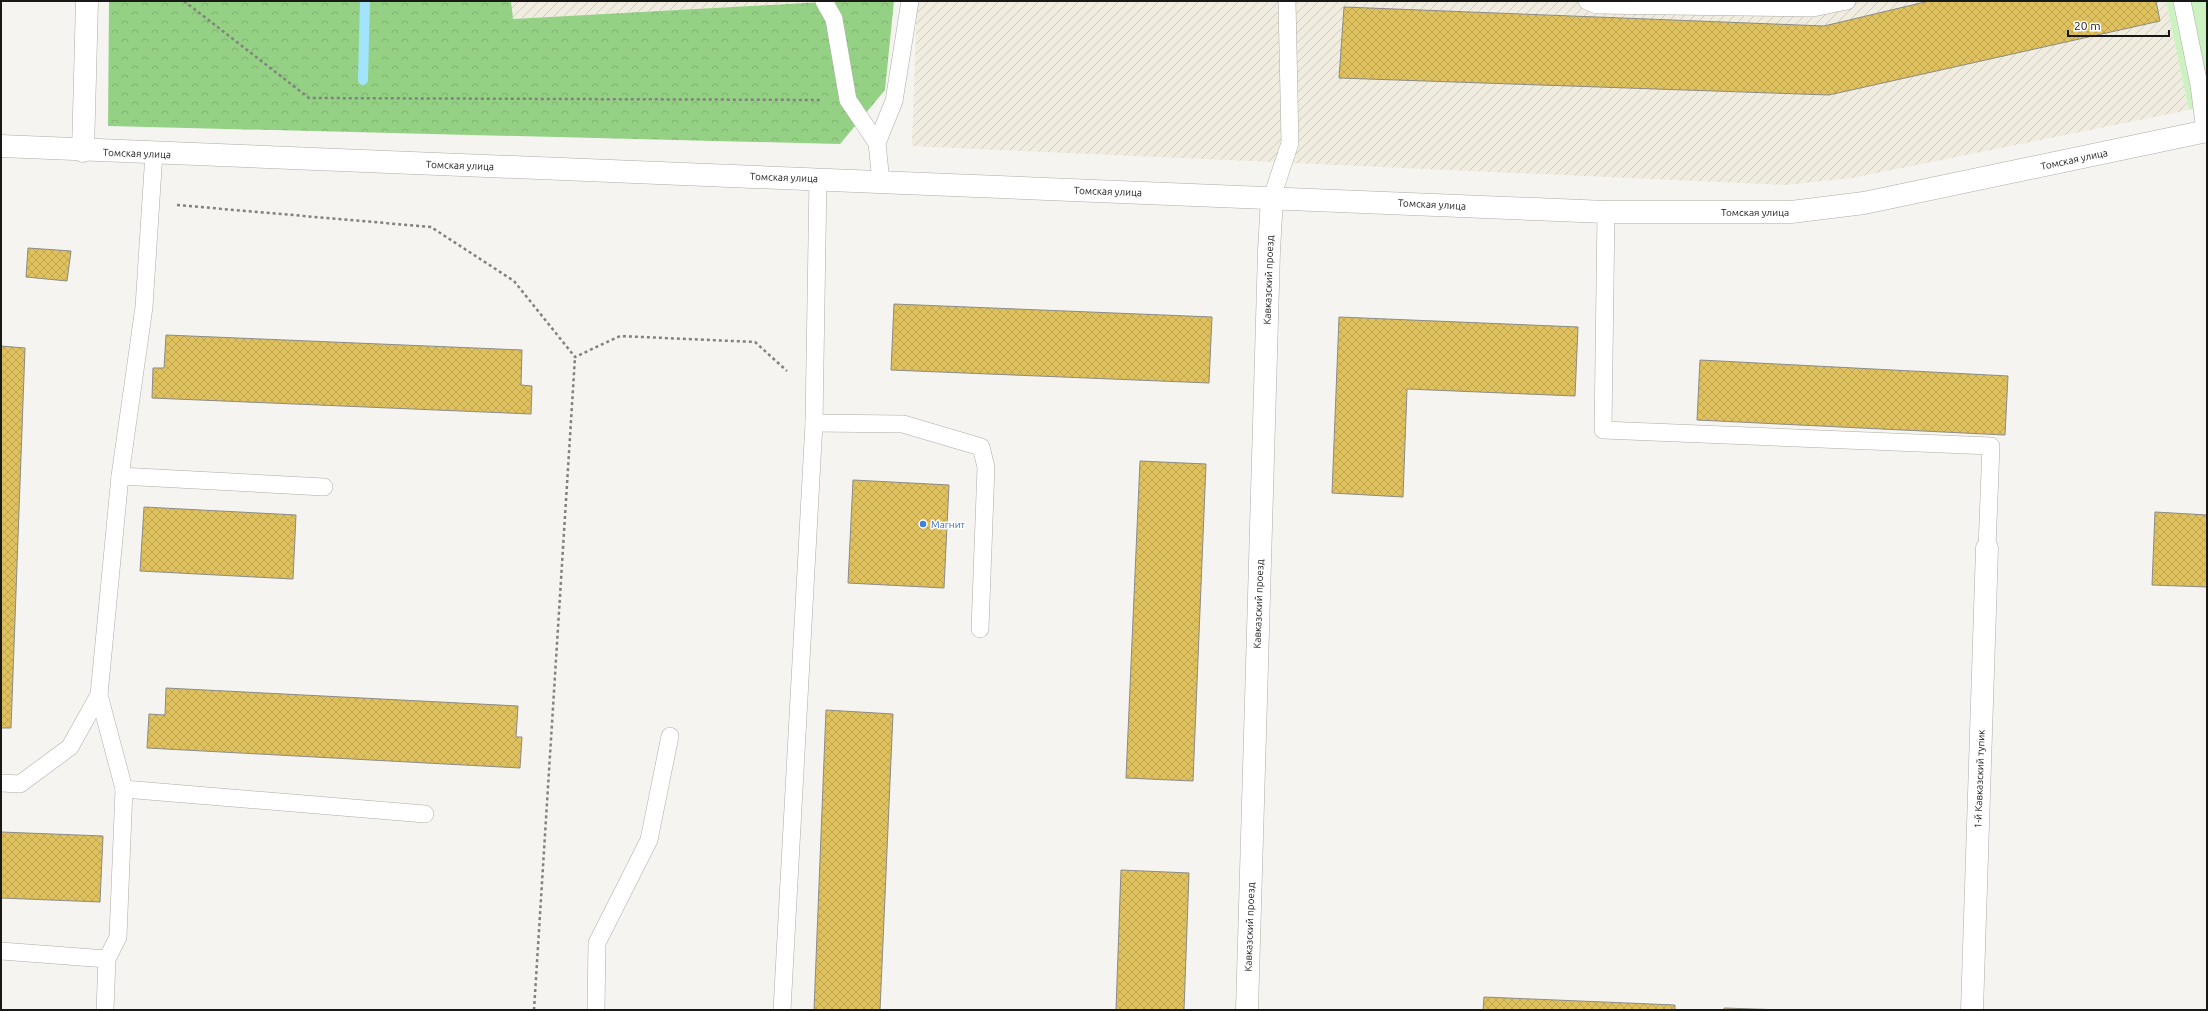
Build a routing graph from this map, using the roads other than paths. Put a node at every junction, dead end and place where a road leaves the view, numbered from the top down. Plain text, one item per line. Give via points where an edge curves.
1 (87, 1) edge
2 (824, 1) edge
3 (910, 1) edge
4 (1287, 1) edge
5 (1587, 1) edge
6 (1847, 1) edge
7 (2182, 1) edge
8 (2206, 131) edge
9 (876, 143) junction
10 (1, 146) edge
11 (83, 151) junction
12 (154, 154) junction
13 (818, 178) junction
14 (881, 182) junction
15 (1272, 197) junction
16 (1606, 212) junction
17 (814, 423) junction
18 (120, 476) junction
19 (324, 487) dead end
20 (1987, 548) joint
21 (980, 629) dead end
22 (99, 695) junction
23 (670, 736) dead end
24 (1, 783) edge
25 (124, 789) junction
26 (424, 814) dead end
27 (1, 951) edge
28 (107, 959) junction
29 (105, 1010) edge
30 (596, 1010) edge
31 (782, 1010) edge
32 (1247, 1010) edge
33 (1972, 1010) edge

1 - 11 street
2 - 9 lane via 834,19 848,100
3 - 9 lane via 894,101
4 - 15 lane via 1290,142
5 - 6 lane via 1597,5 1813,8
7 - 8 lane
8 - 16 street, Томская улица via 1864,203 1791,212
9 - 14 lane
10 - 11 street, Томская улица
11 - 12 street, Томская улица
12 - 13 street, Томская улица
12 - 18 lane via 144,307
13 - 14 street, Томская улица
13 - 17 lane
14 - 15 street, Томская улица
15 - 16 street, Томская улица
15 - 32 street, Кавказский проезд
16 - 20 lane via 1603,430 1991,446
17 - 21 lane via 904,424 980,447 986,467
17 - 31 lane
18 - 19 lane
18 - 22 lane
20 - 33 street, 1-й Кавказский тупик
22 - 24 lane via 70,747 20,784
22 - 25 lane
23 - 30 lane via 649,840 597,943
25 - 26 lane
25 - 28 lane via 118,937
27 - 28 lane
28 - 29 lane

